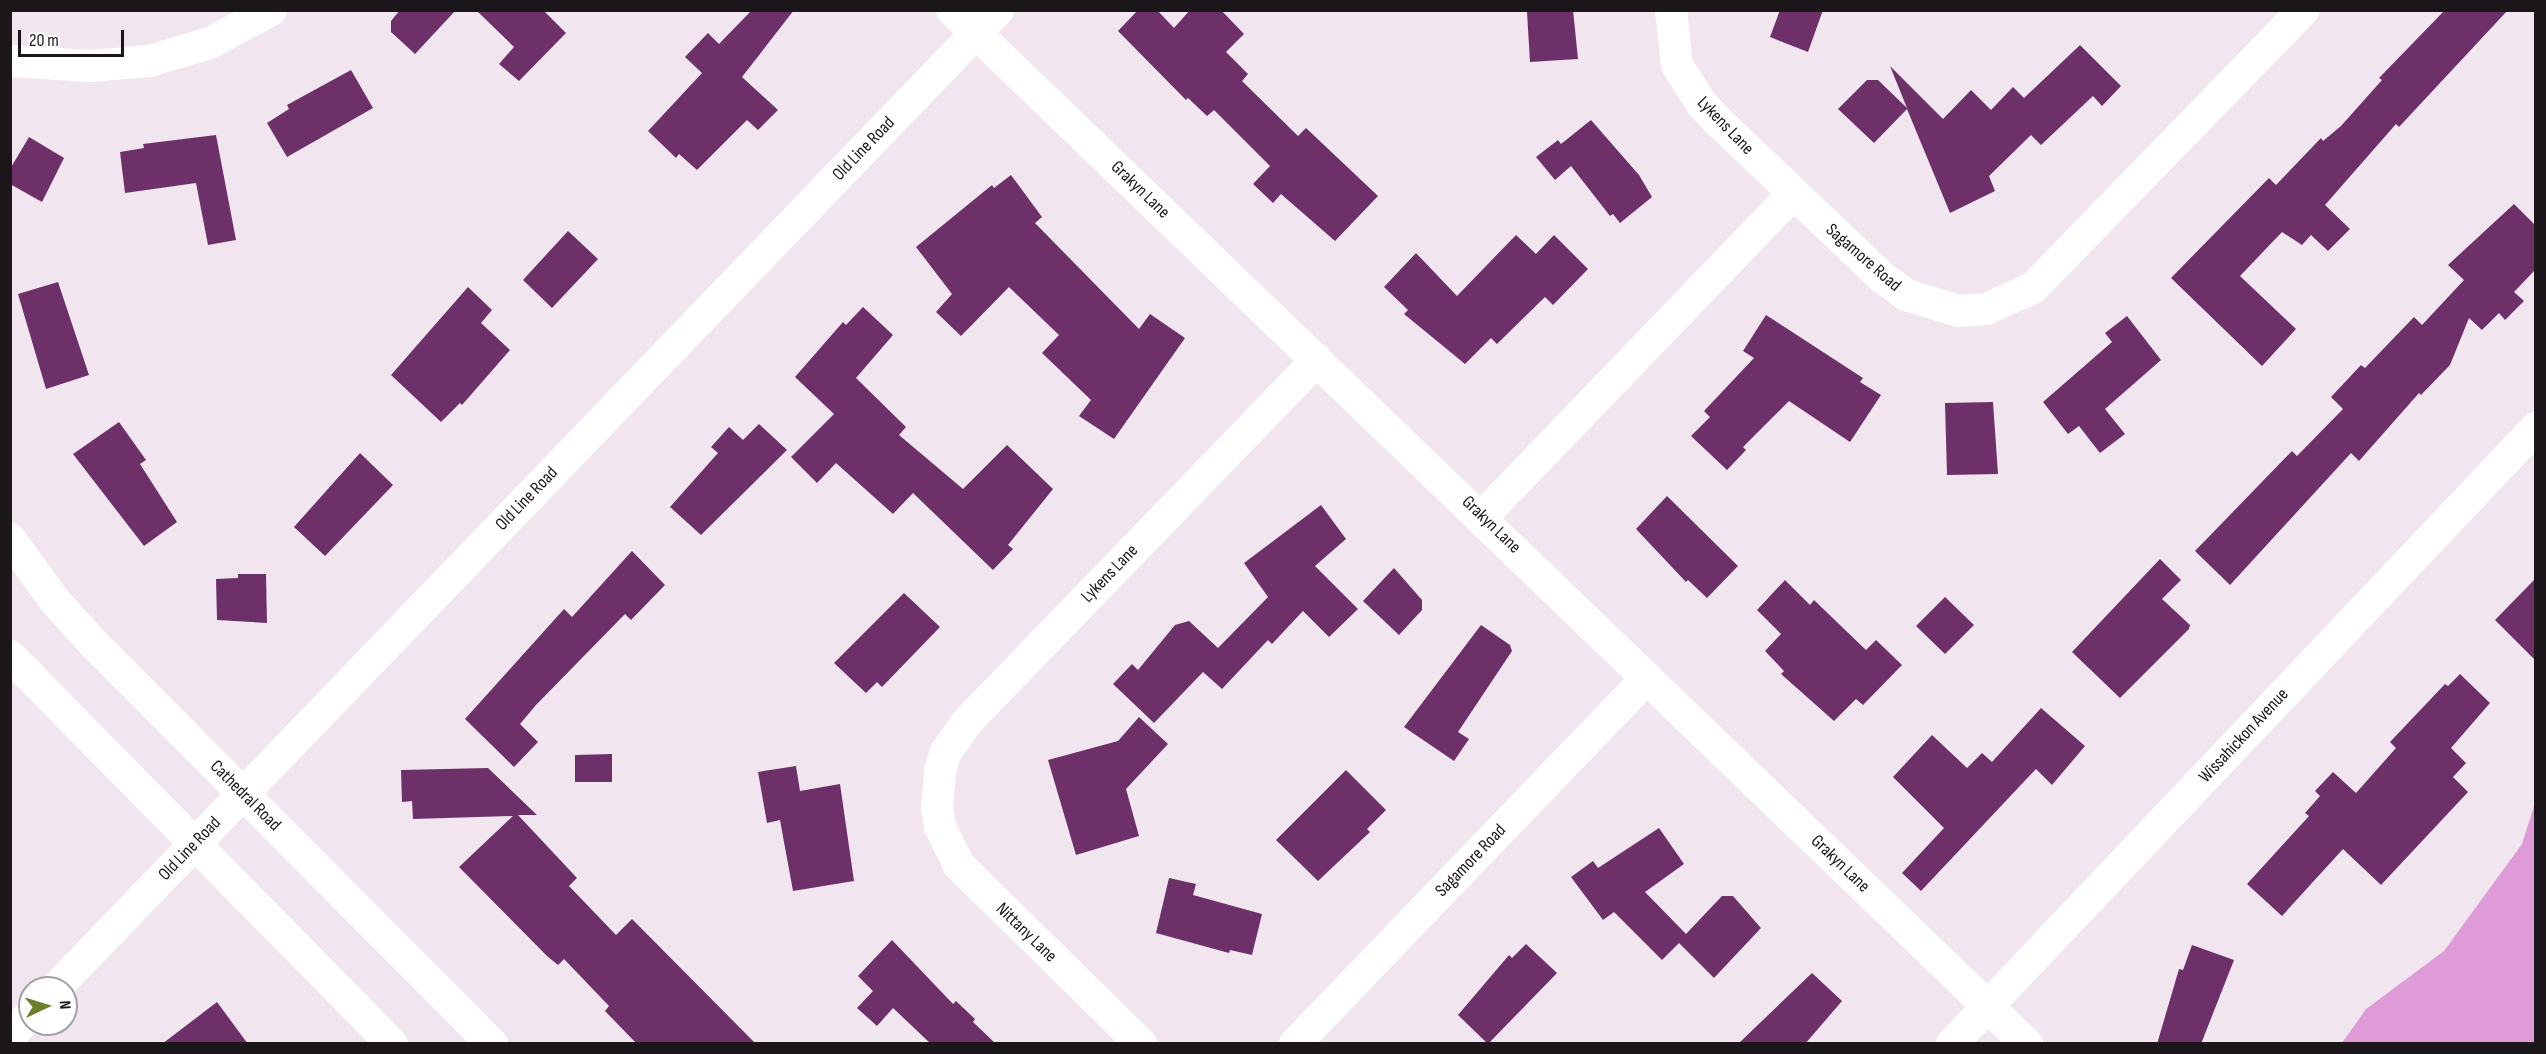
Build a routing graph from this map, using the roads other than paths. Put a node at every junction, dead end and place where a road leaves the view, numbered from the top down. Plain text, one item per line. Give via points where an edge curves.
1 (271, 10) edge
2 (952, 10) edge
3 (998, 10) edge
4 (1671, 10) edge
5 (2303, 10) edge
6 (976, 33) junction
7 (10, 61) edge
8 (1793, 194) junction
9 (1317, 360) junction
10 (2535, 428) edge
11 (1482, 517) junction
12 (10, 539) edge
13 (10, 656) edge
14 (1647, 678) junction
15 (242, 794) junction
16 (937, 807) joint
17 (194, 845) junction
18 (68, 976) edge
19 (1988, 1006) junction
20 (392, 1044) edge
21 (492, 1044) edge
22 (1141, 1044) edge
23 (1295, 1044) edge
24 (1952, 1044) edge
25 (2027, 1044) edge

1 - 7 street via 210,43 149,61 90,66
2 - 6 street, Grakyn Lane
3 - 6 street, Old Line Road
4 - 8 street, Lykens Lane via 1674,54 1688,85 1719,122
5 - 8 street, Sagamore Road via 2055,268 2009,302 1986,309 1959,310 1906,295
6 - 9 street, Grakyn Lane
6 - 15 street, Old Line Road
8 - 11 street
9 - 11 street, Grakyn Lane
9 - 16 street, Lykens Lane via 966,723 943,761
10 - 19 street, Wissahickon Avenue
11 - 14 street, Grakyn Lane
12 - 15 street, Cathedral Road via 55,601
13 - 17 street
14 - 19 street, Grakyn Lane
14 - 23 street, Sagamore Road
15 - 17 street, Old Line Road
15 - 21 street, Cathedral Road
16 - 22 street, Nittany Lane via 947,846 972,881
17 - 18 street, Old Line Road
17 - 20 street
19 - 24 street, Wissahickon Avenue
19 - 25 street, Grakyn Lane

